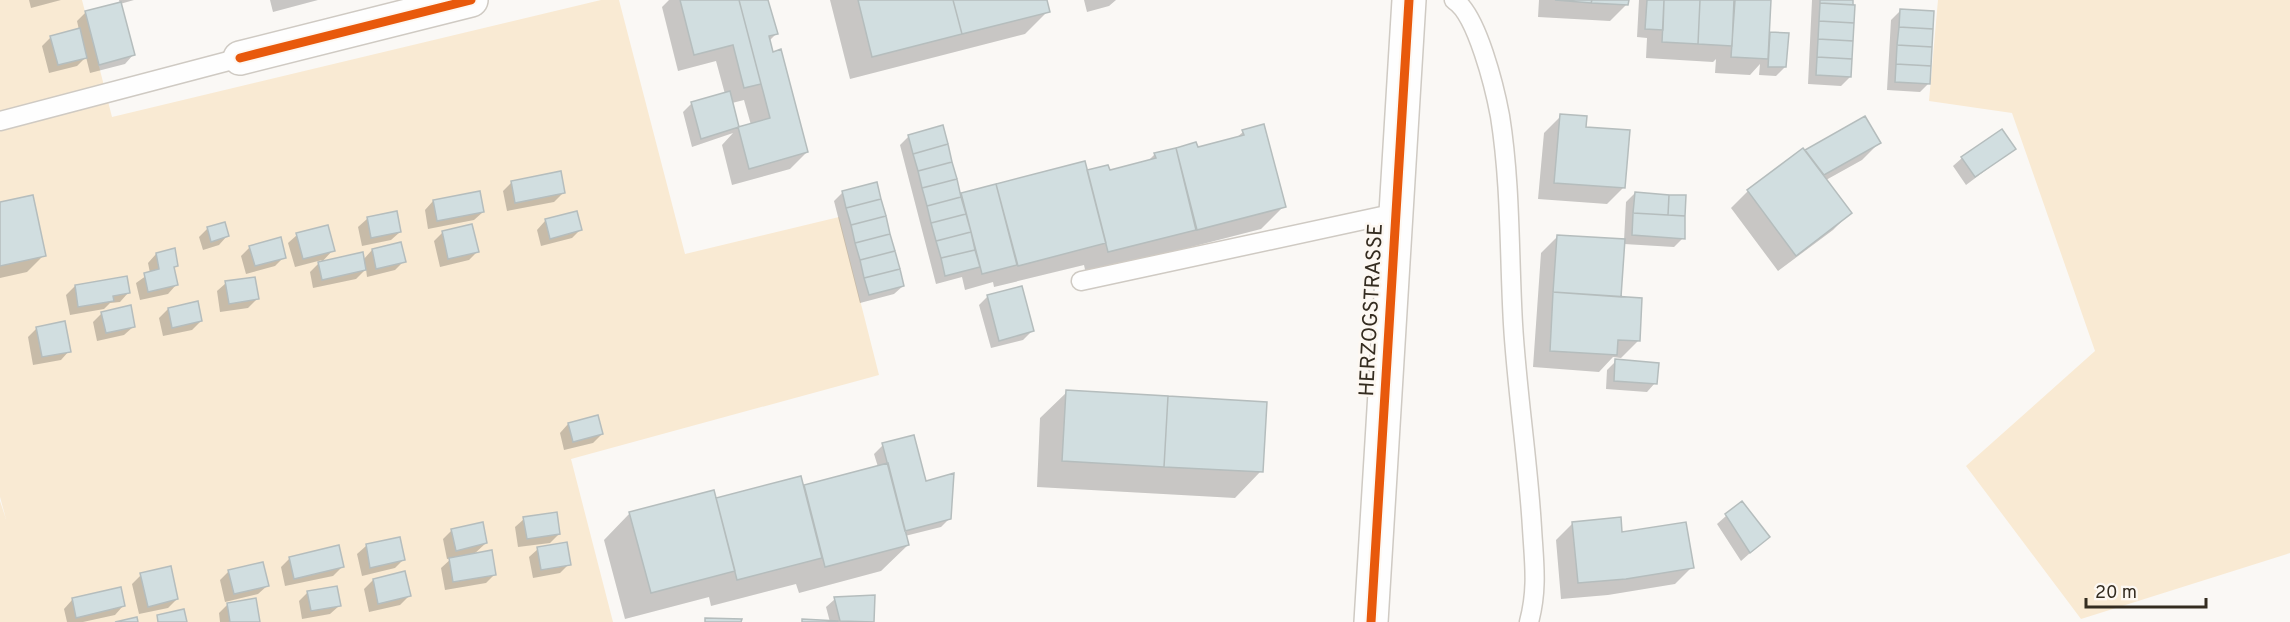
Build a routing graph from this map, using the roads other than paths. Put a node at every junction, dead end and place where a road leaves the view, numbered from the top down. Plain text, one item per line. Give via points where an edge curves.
1 (471, 0) edge
2 (1409, 0) edge
3 (1454, 0) edge
4 (240, 58) joint
5 (0, 121) edge
6 (1396, 213) junction
7 (1081, 281) dead end
8 (1371, 622) edge
9 (1529, 622) edge

1 - 4 street
2 - 6 street, HERZOGSTRASSE
3 - 9 lane via 1474,25 1499,115 1533,539 1536,596
4 - 5 lane
6 - 7 lane
6 - 8 street, HERZOGSTRASSE

